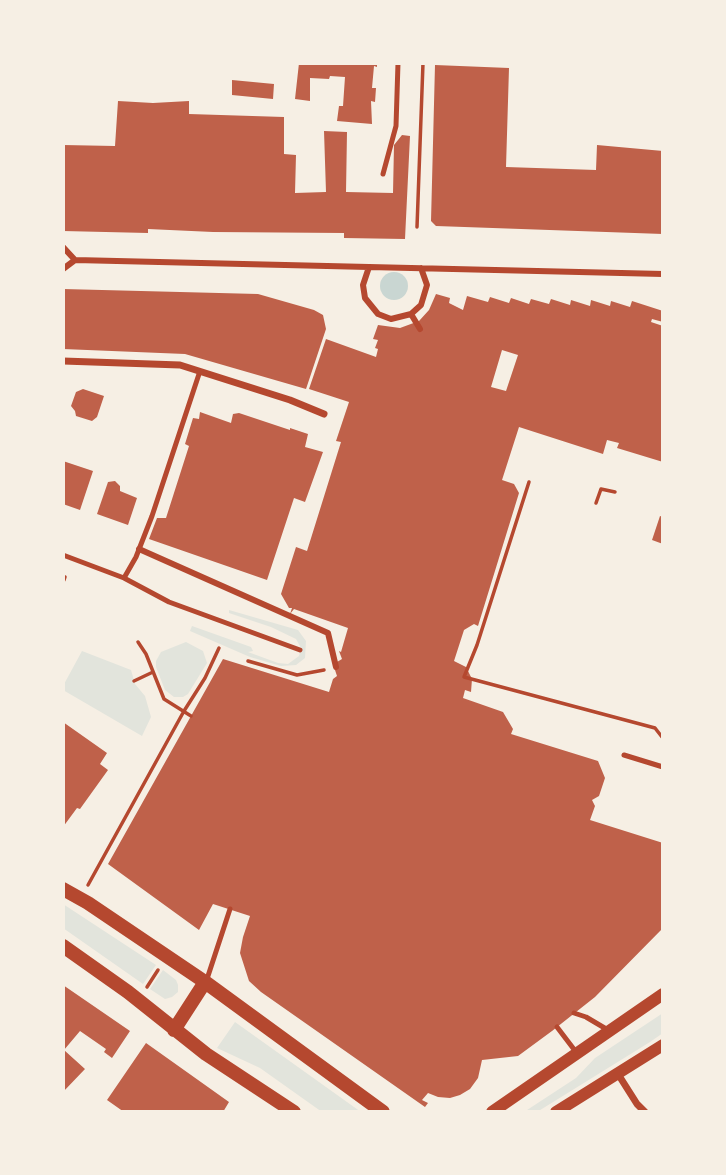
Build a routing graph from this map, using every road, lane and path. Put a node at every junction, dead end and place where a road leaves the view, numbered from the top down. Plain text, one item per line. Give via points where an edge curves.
1 (398, 63) edge
2 (423, 63) edge
3 (383, 174) dead end
4 (417, 227) dead end
5 (63, 247) edge
6 (75, 260) junction
7 (369, 267) junction
8 (421, 268) junction
9 (63, 269) edge
10 (663, 274) edge
11 (411, 314) junction
12 (419, 329) dead end
13 (63, 361) edge
14 (201, 371) junction
15 (324, 414) dead end
16 (529, 482) dead end
17 (615, 492) dead end
18 (596, 503) dead end
19 (139, 549) junction
20 (63, 555) edge
21 (124, 578) junction
22 (138, 642) dead end
23 (219, 649) dead end
24 (300, 650) dead end
25 (248, 661) dead end
26 (335, 667) joint
27 (153, 672) junction
28 (134, 681) dead end
29 (184, 711) junction
30 (191, 716) dead end
31 (662, 737) edge
32 (624, 755) dead end
33 (663, 767) edge
34 (63, 890) edge
35 (80, 898) junction
36 (231, 910) dead end
37 (63, 946) edge
38 (167, 956) junction
39 (205, 982) junction
40 (663, 994) edge
41 (138, 999) junction
42 (574, 1013) dead end
43 (557, 1027) dead end
44 (174, 1030) junction
45 (611, 1031) junction
46 (663, 1045) edge
47 (576, 1052) junction
48 (618, 1074) junction
49 (295, 1112) edge
50 (383, 1112) edge
51 (492, 1112) edge
52 (556, 1112) edge
53 (645, 1112) edge

1 - 3 lane via 396,127
2 - 4 path
5 - 6 street
6 - 7 street
6 - 9 street
7 - 8 street
7 - 11 street via 363,285 372,310 391,319
8 - 10 street
8 - 11 street via 426,292
11 - 12 street
13 - 14 street via 180,365
14 - 15 street
14 - 19 lane
16 - 31 path via 464,677 655,728
17 - 18 path via 600,489
19 - 21 lane
19 - 26 street via 328,633
20 - 21 lane
21 - 24 lane via 169,602
22 - 27 path
23 - 29 path
25 - 26 path via 297,676
27 - 28 path
27 - 29 path via 164,699
29 - 30 path
29 - 35 path
32 - 33 lane
34 - 35 main road
35 - 38 main road
36 - 39 lane
37 - 41 main road
38 - 39 main road
38 - 41 path
39 - 44 main road
39 - 50 main road
40 - 45 street
41 - 44 main road
42 - 45 lane
43 - 47 lane
44 - 49 main road
45 - 47 street
46 - 48 street
47 - 51 street
48 - 52 street
48 - 53 street

